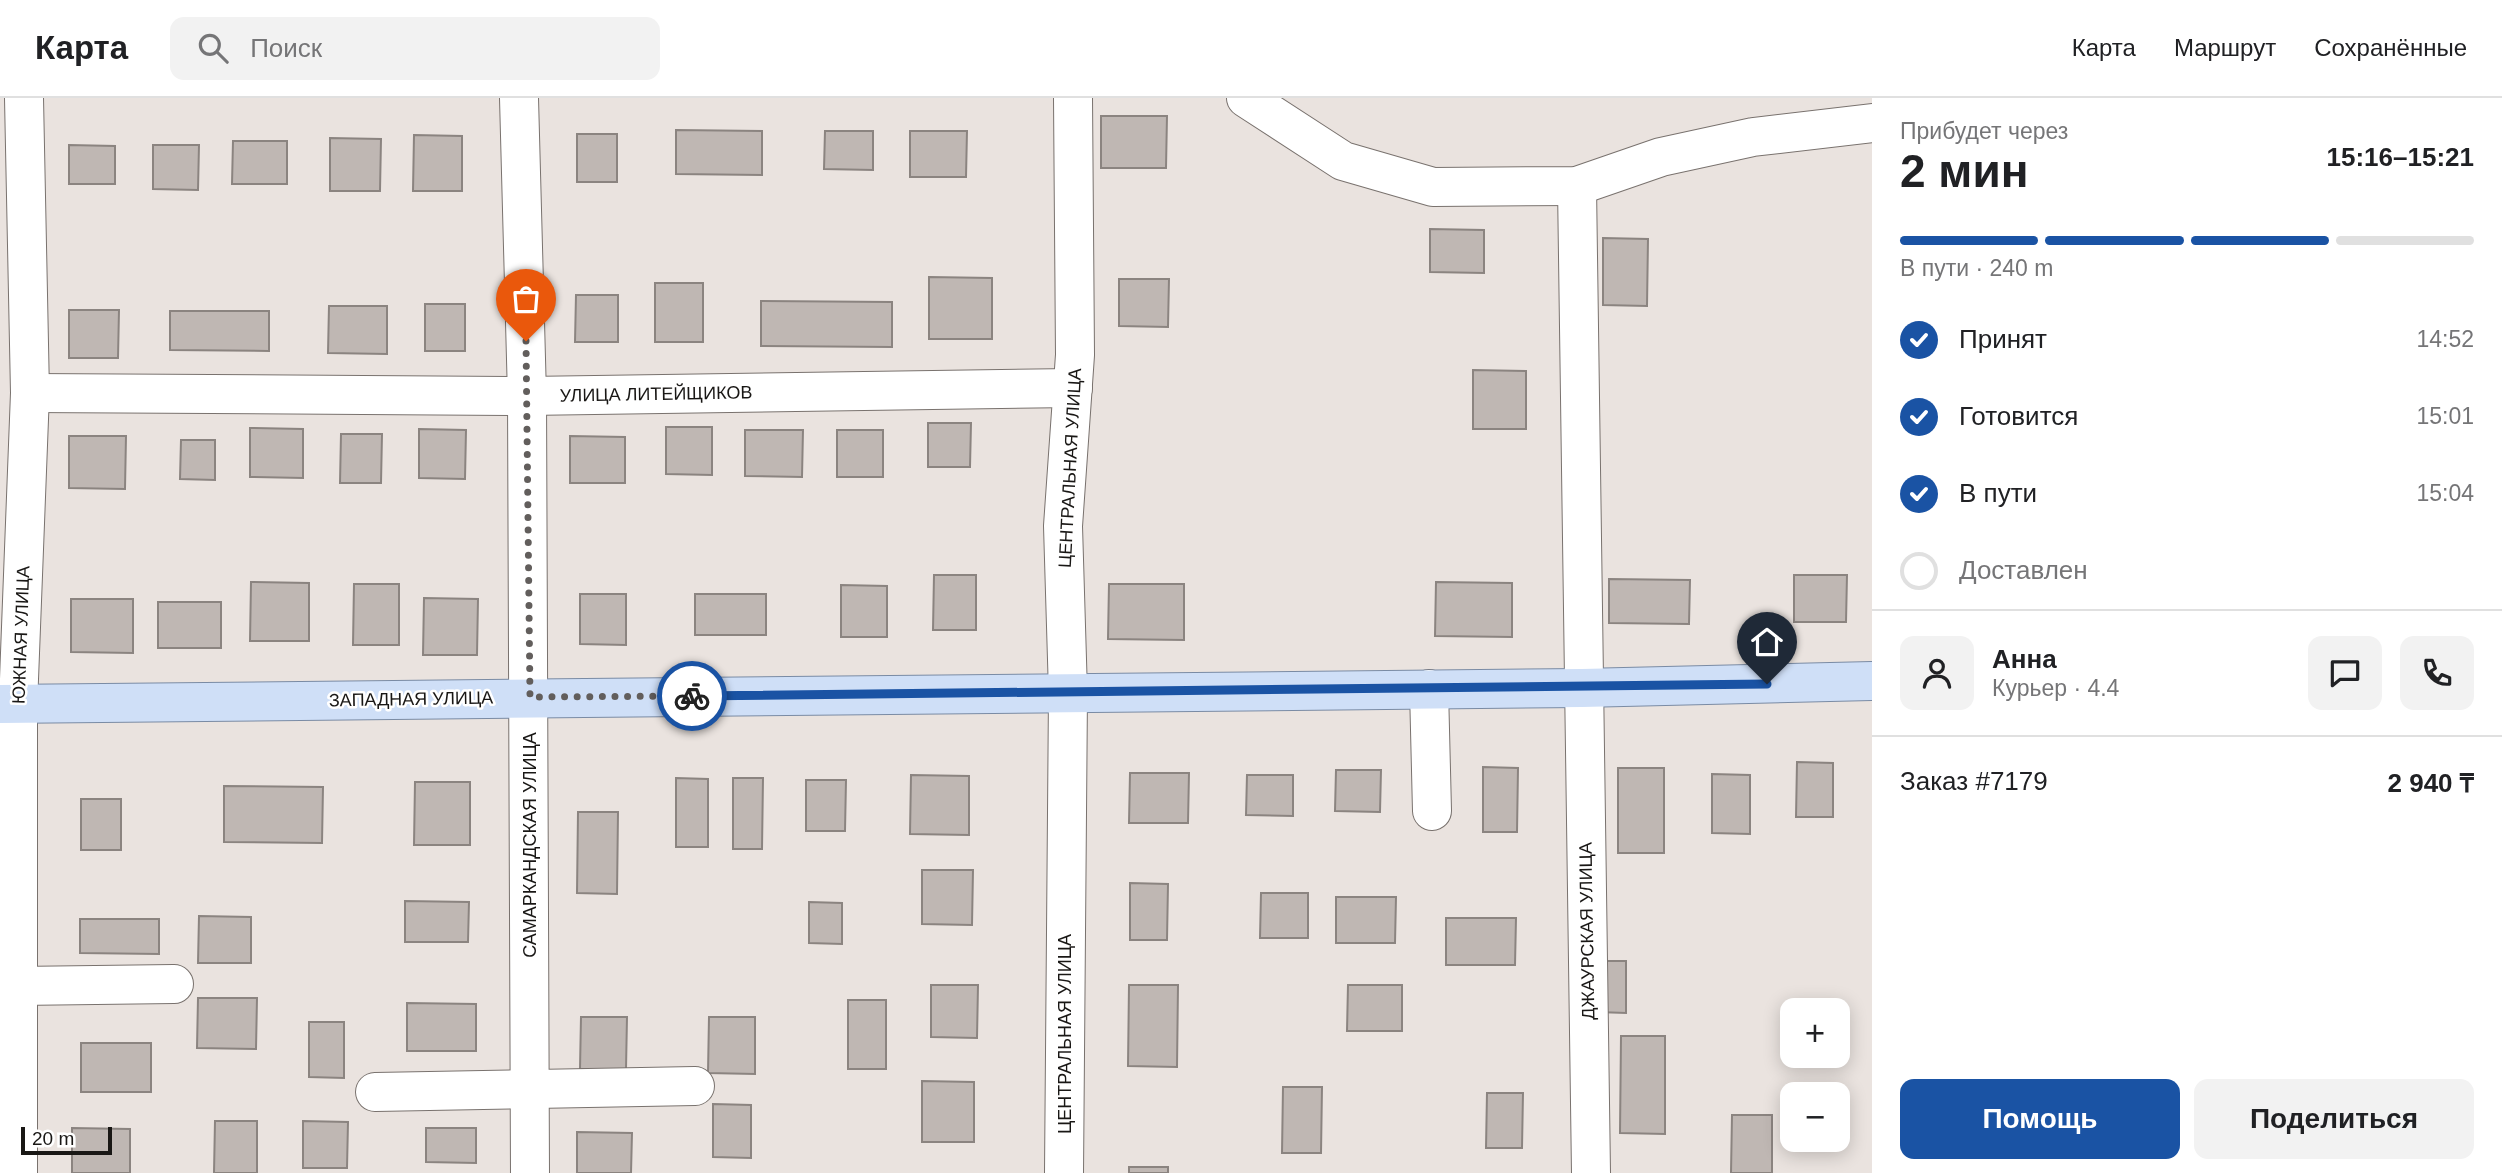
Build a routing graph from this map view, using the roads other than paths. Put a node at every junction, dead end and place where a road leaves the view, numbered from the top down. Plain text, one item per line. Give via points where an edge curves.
1 (24, 98) edge
2 (519, 98) edge
3 (1073, 98) edge
4 (1246, 98) edge
5 (1872, 123) edge
6 (1577, 186) junction
7 (1073, 388) junction
8 (30, 393) junction
9 (527, 396) junction
10 (1872, 681) edge
11 (1582, 688) junction
12 (1429, 689) junction
13 (1068, 693) junction
14 (530, 697) junction
15 (9, 705) edge
16 (1432, 811) dead end
17 (174, 984) dead end
18 (18, 986) junction
19 (695, 1086) dead end
20 (530, 1090) junction
21 (375, 1092) dead end
22 (18, 1173) edge
23 (530, 1173) edge
24 (1064, 1173) edge
25 (1591, 1173) edge

1 - 8 street, ЮЖНАЯ УЛИЦА
2 - 9 street, САМАРКАНДСКАЯ УЛИЦА
3 - 7 street, ЦЕНТРАЛЬНАЯ УЛИЦА
4 - 6 street via 1343,161 1433,187
5 - 6 street via 1753,137 1687,151
6 - 11 street, ДЖАУРСКАЯ УЛИЦА
7 - 9 street, УЛИЦА ЛИТЕЙЩИКОВ
7 - 13 street, ЦЕНТРАЛЬНАЯ УЛИЦА via 1063,526
8 - 9 street, УЛИЦА ЛИТЕЙЩИКОВ
8 - 15 street, ЮЖНАЯ УЛИЦА
9 - 14 street, САМАРКАНДСКАЯ УЛИЦА
10 - 11 main road, ЗАПАДНАЯ УЛИЦА
11 - 12 main road, ЗАПАДНАЯ УЛИЦА
11 - 25 street, ДЖАУРСКАЯ УЛИЦА
12 - 13 main road, ЗАПАДНАЯ УЛИЦА
12 - 16 street
13 - 14 main road, ЗАПАДНАЯ УЛИЦА
13 - 24 street, ЦЕНТРАЛЬНАЯ УЛИЦА
14 - 15 main road, ЗАПАДНАЯ УЛИЦА
14 - 20 street, САМАРКАНДСКАЯ УЛИЦА
15 - 18 street, ЮЖНАЯ УЛИЦА
17 - 18 street
18 - 22 street, ЮЖНАЯ УЛИЦА
19 - 20 street
20 - 21 street
20 - 23 street, САМАРКАНДСКАЯ УЛИЦА

